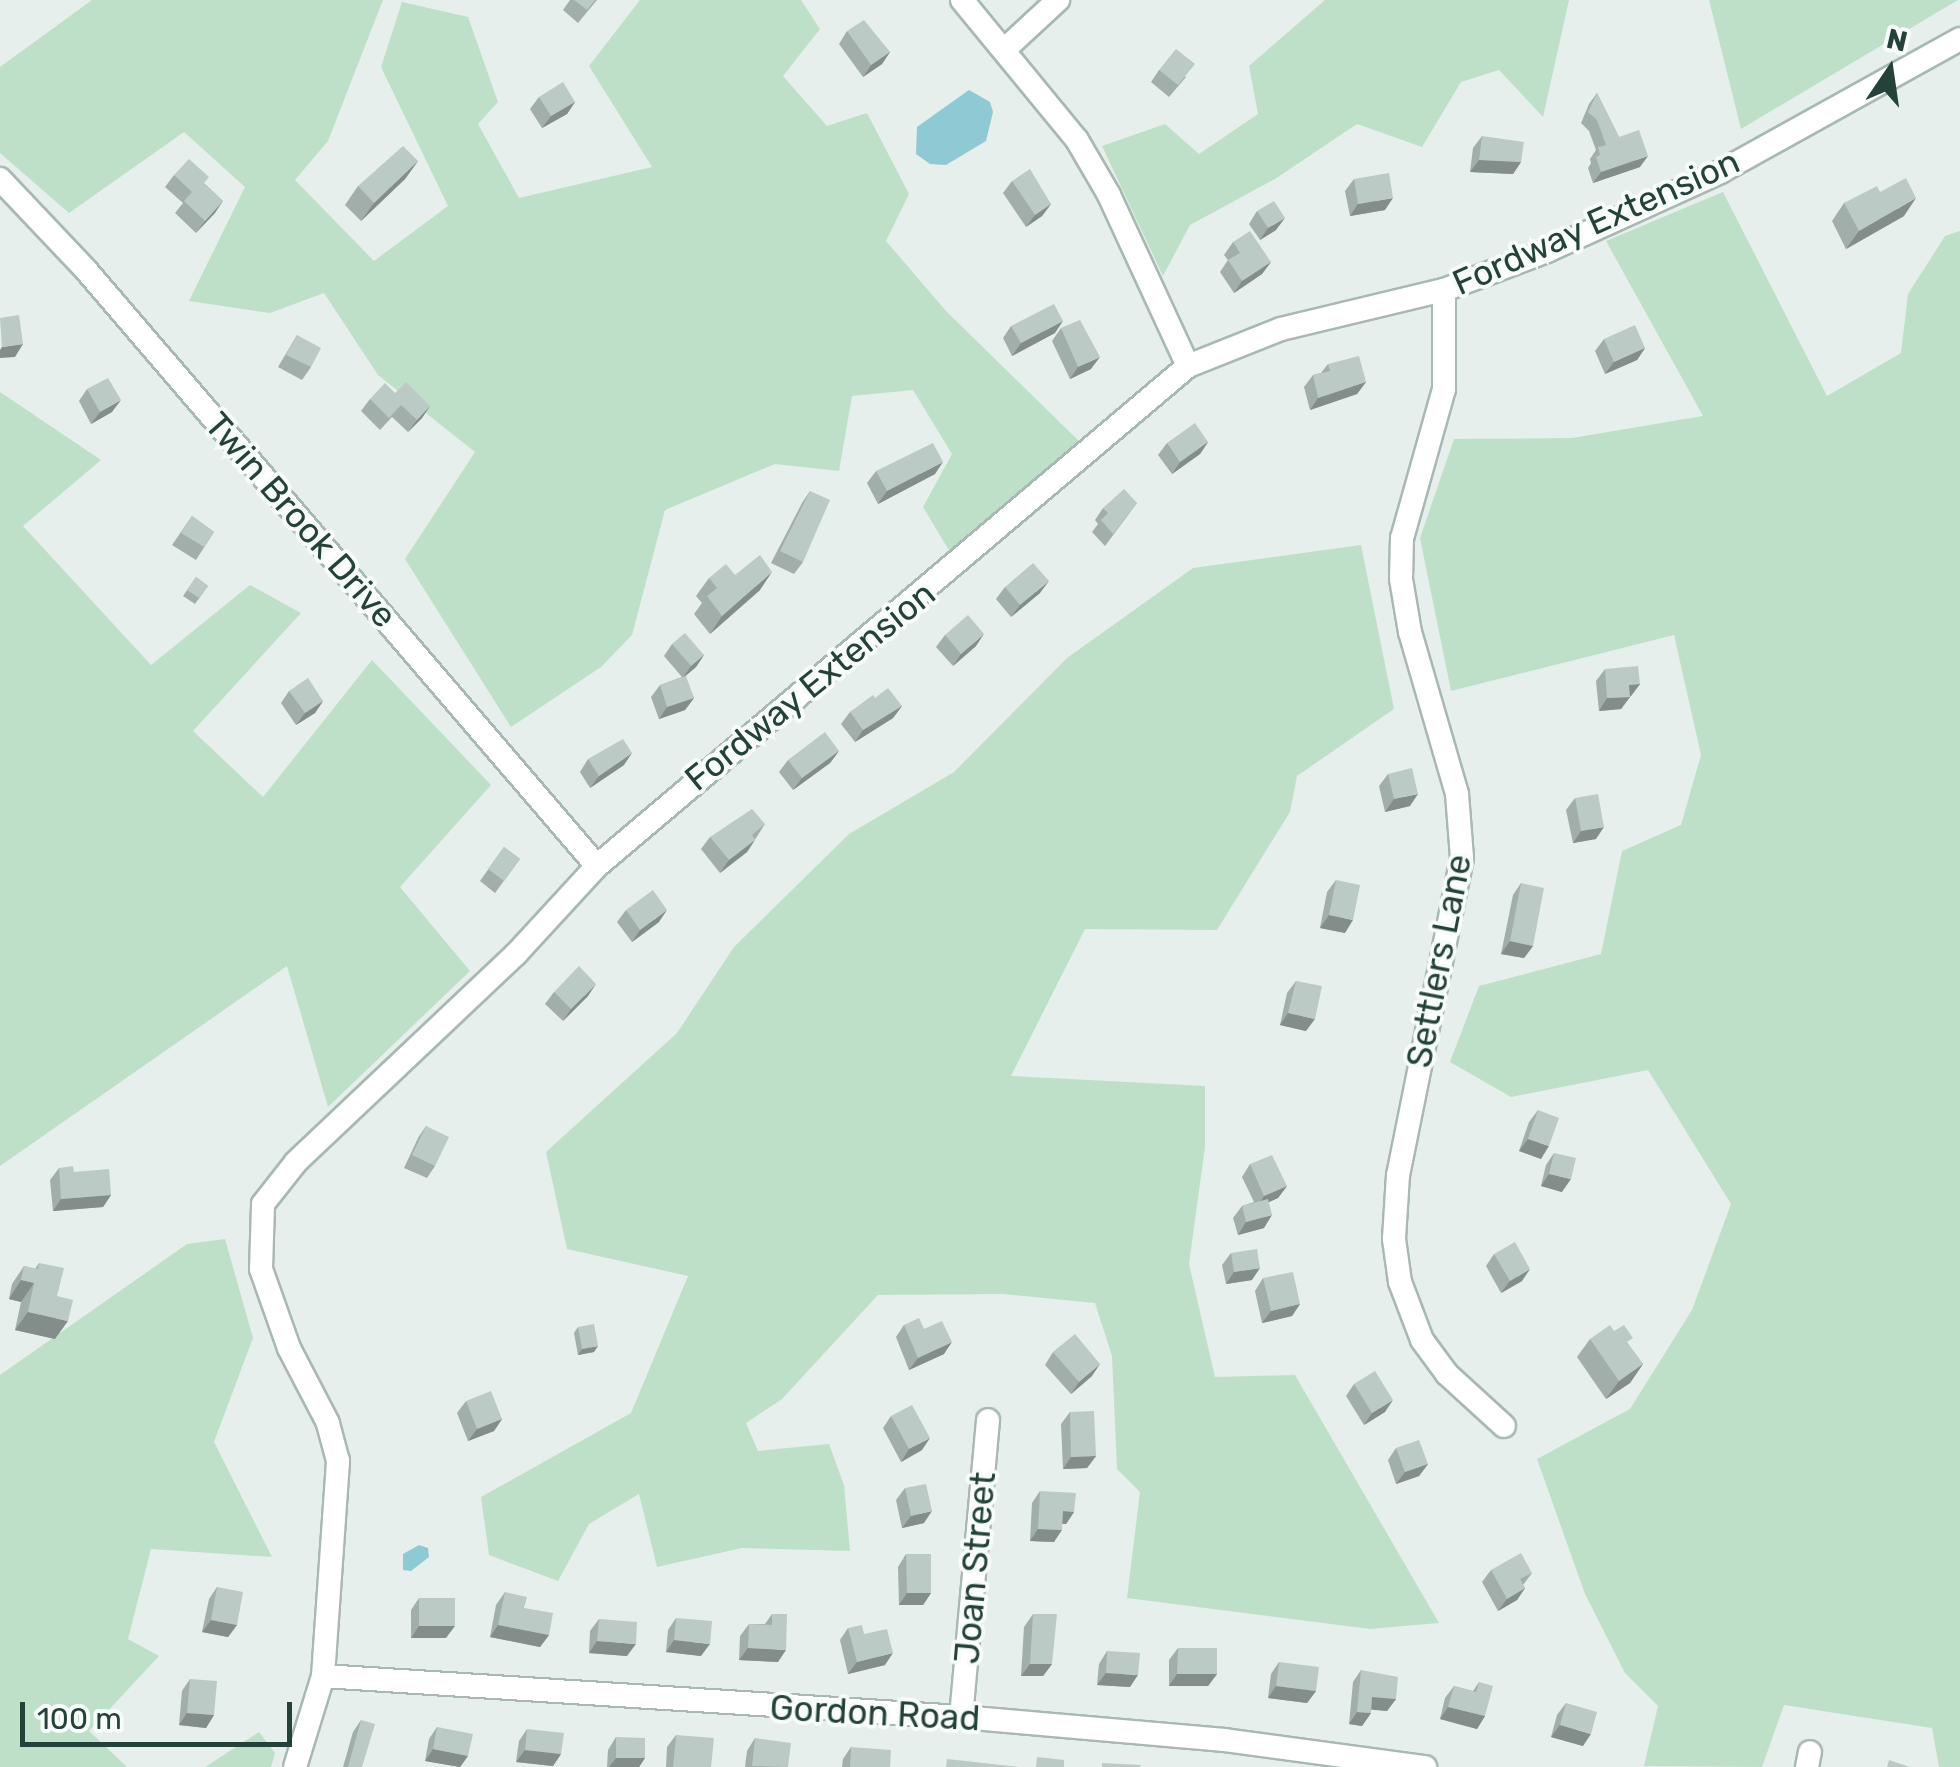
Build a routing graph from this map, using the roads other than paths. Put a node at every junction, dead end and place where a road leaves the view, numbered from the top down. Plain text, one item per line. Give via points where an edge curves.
1 (962, 0) edge
2 (1058, 0) edge
3 (1960, 39) edge
4 (1004, 50) junction
5 (0, 179) edge
6 (1444, 290) junction
7 (1188, 366) junction
8 (597, 866) junction
9 (988, 1420) dead end
10 (1504, 1426) dead end
11 (323, 1676) junction
12 (961, 1717) junction
13 (295, 1767) edge
14 (1425, 1767) edge

1 - 4 street
2 - 4 street
3 - 6 street, Fordway Extension via 1720,172
4 - 7 street via 1077,140
5 - 8 street, Twin Brook Drive via 112,299
6 - 7 street, Fordway Extension via 1281,329
6 - 10 street, Settlers Lane via 1444,389 1402,538 1401,579 1457,794 1462,858 1398,1175 1394,1239 1400,1282 1422,1340 1447,1374
7 - 8 street, Fordway Extension
8 - 11 street, Fordway Extension via 516,954 296,1162 264,1204 264,1288 328,1423 338,1460
9 - 12 street, Joan Street
11 - 12 street, Gordon Road
11 - 13 street, Fordway Extension
12 - 14 street, Gordon Road via 1225,1740

